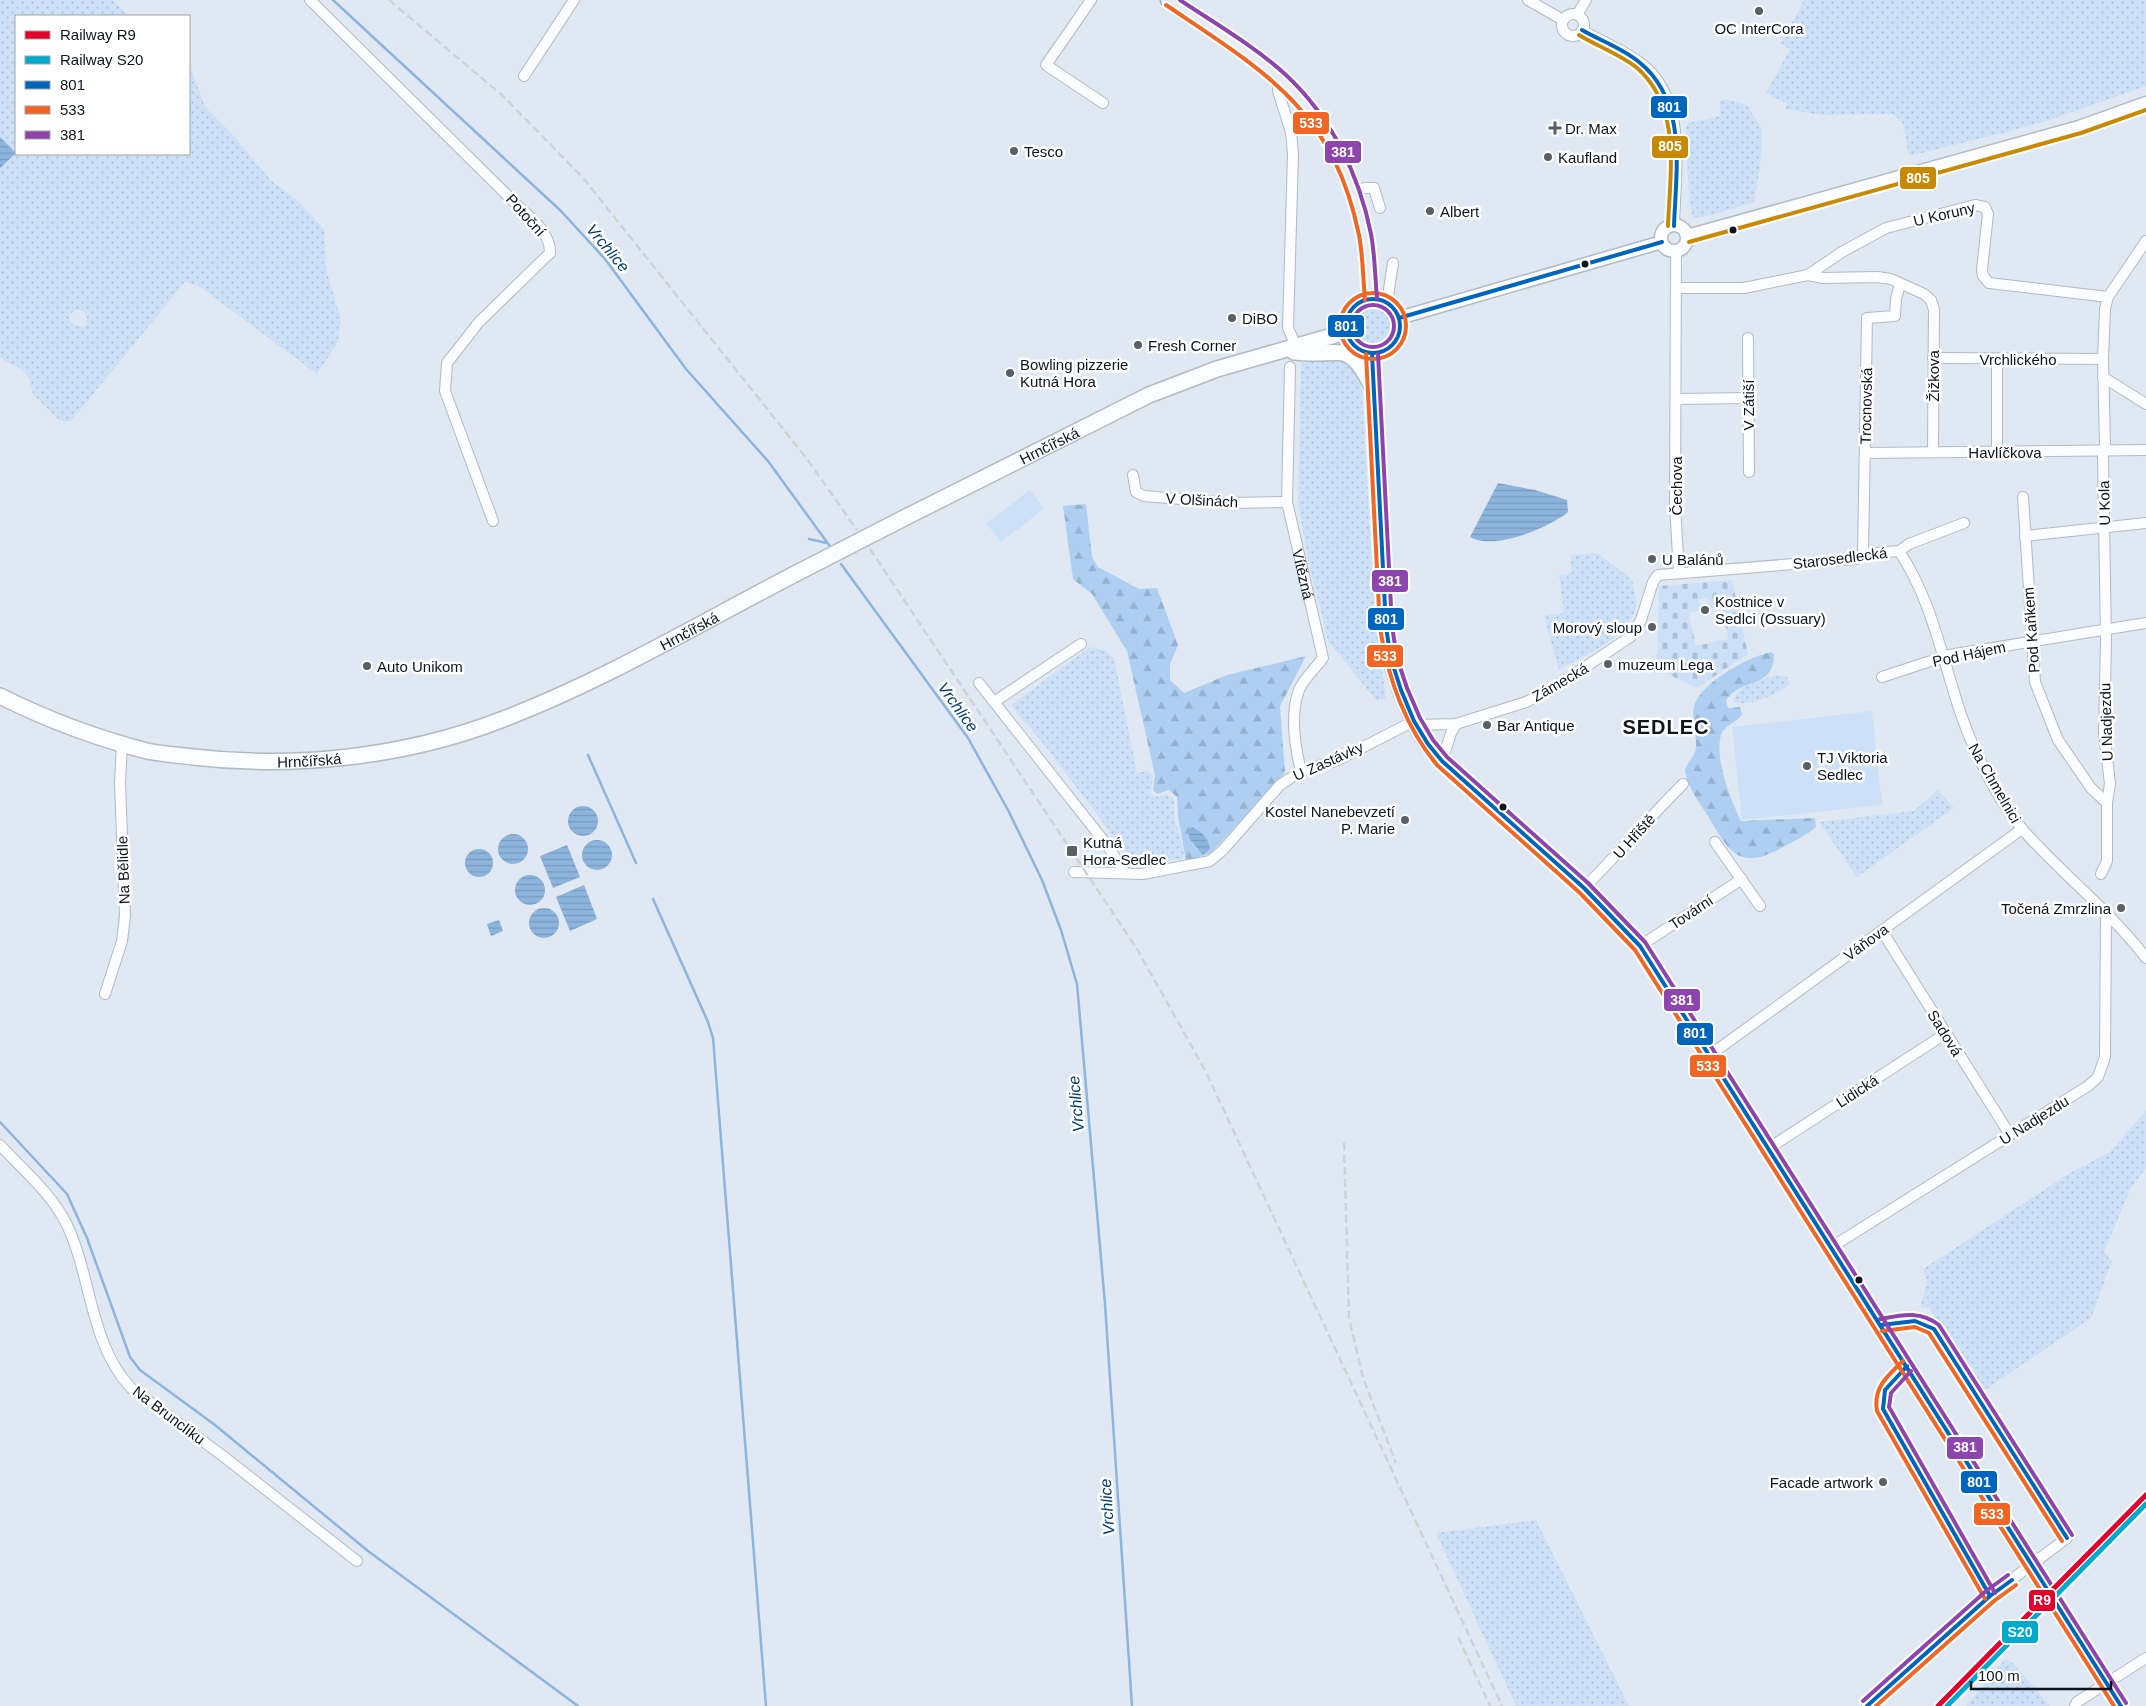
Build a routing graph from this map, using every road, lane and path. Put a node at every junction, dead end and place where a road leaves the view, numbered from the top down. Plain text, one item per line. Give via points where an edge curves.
1 (310, 0) edge
2 (574, 0) edge
3 (1092, 0) edge
4 (1170, 0) edge
5 (1184, 0) edge
6 (1528, 0) edge
7 (1586, 0) edge
8 (1578, 15) junction
9 (1563, 20) junction
10 (1582, 30) junction
11 (1224, 36) junction
12 (524, 76) dead end
13 (1281, 79) junction
14 (1103, 102) dead end
15 (2145, 103) edge
16 (1354, 194) junction
17 (1380, 208) dead end
18 (1674, 226) junction
19 (1687, 236) junction
20 (2146, 241) edge
21 (1662, 242) junction
22 (1676, 251) junction
23 (1393, 264) dead end
24 (1808, 275) junction
25 (1900, 284) junction
26 (1676, 288) junction
27 (2108, 297) junction
28 (1371, 299) junction
29 (1931, 300) joint
30 (1394, 311) junction
31 (1346, 332) junction
32 (1748, 338) dead end
33 (1296, 346) junction
34 (1280, 350) junction
35 (1372, 354) junction
36 (1933, 358) junction
37 (1997, 358) junction
38 (2103, 359) junction
39 (1290, 367) dead end
40 (2103, 377) junction
41 (1374, 392) junction
42 (1748, 398) junction
43 (1677, 399) junction
44 (2146, 404) edge
45 (2104, 450) junction
46 (2146, 450) edge
47 (1933, 452) junction
48 (1997, 452) junction
49 (1865, 453) junction
50 (1748, 472) dead end
51 (1134, 475) dead end
52 (2024, 497) dead end
53 (1287, 502) junction
54 (493, 521) dead end
55 (1964, 523) dead end
56 (2146, 523) edge
57 (2104, 528) junction
58 (2025, 536) junction
59 (1898, 552) junction
60 (1863, 554) junction
61 (1679, 573) junction
62 (2146, 623) edge
63 (2105, 629) junction
64 (2031, 642) junction
65 (1081, 644) dead end
66 (1943, 658) junction
67 (1882, 677) dead end
68 (980, 683) dead end
69 (0, 696) edge
70 (994, 702) junction
71 (1415, 723) junction
72 (1456, 724) junction
73 (122, 743) junction
74 (1442, 761) junction
75 (1301, 771) junction
76 (1683, 784) dead end
77 (2107, 802) junction
78 (2022, 829) junction
79 (1715, 842) dead end
80 (1074, 872) dead end
81 (1124, 873) junction
82 (2101, 874) dead end
83 (1742, 879) junction
84 (1584, 888) junction
85 (1760, 906) dead end
86 (2106, 915) junction
87 (1882, 931) junction
88 (1640, 946) junction
89 (2144, 951) edge
90 (105, 994) dead end
91 (1945, 1034) junction
92 (1710, 1056) junction
93 (2010, 1135) junction
94 (0, 1145) edge
95 (1769, 1148) junction
96 (1830, 1248) junction
97 (1881, 1325) junction
98 (1907, 1366) junction
99 (357, 1561) dead end
100 (1990, 1596) junction
101 (2146, 1658) edge
102 (1867, 1706) edge
103 (2075, 1706) edge
104 (2121, 1706) edge

1 - 54 street, Potoční via 509,196 546,236 550,246 550,252 479,322 446,363 445,391
2 - 12 street
3 - 14 street via 1046,65
4 - 11 main road
5 - 11 main road
6 - 9 street
7 - 8 street
8 - 9 street via 1571,14
8 - 10 street via 1583,21
9 - 10 street via 1562,26 1568,34 1577,35
10 - 18 street via 1640,62 1657,80 1668,100 1675,137
11 - 13 main road
13 - 16 main road via 1320,126 1342,164
13 - 33 street via 1278,91 1293,154 1288,328
15 - 19 street via 2070,130
16 - 17 street via 1364,188 1374,188
16 - 28 main road via 1366,244
18 - 19 street via 1681,227
18 - 21 street via 1664,231
19 - 22 street via 1683,248
20 - 27 street, U Kola
21 - 22 street via 1668,250
21 - 30 street
22 - 26 street, Čechova
23 - 30 street via 1388,296
24 - 25 street, U Koruny via 1884,278
24 - 26 street, U Koruny via 1744,288
24 - 27 street, U Koruny via 1886,228 1975,205 1985,207 1988,214 1982,270 1990,283
25 - 29 street, U Koruny
25 - 49 street, Trocnovská via 1895,316 1867,318
26 - 43 street, Čechova
27 - 38 street, U Kola
28 - 30 main road via 1379,300
28 - 31 main road via 1362,301 1349,312
29 - 36 street, Žižkova via 1934,310
30 - 35 main road via 1400,330 1394,344
31 - 33 main road, Hrnčířská
31 - 35 main road via 1352,344
32 - 42 street, V Zátiší
33 - 34 main road, Hrnčířská
34 - 41 main road via 1346,354 1360,363
34 - 73 main road, Hrnčířská, bridge via 1216,369 1149,395 554,699 499,721 382,752 292,762 211,759 148,751
35 - 41 main road
36 - 37 street, Vrchlického
36 - 47 street, Žižkova
37 - 38 street, Vrchlického
37 - 48 street
38 - 40 street, U Kola
39 - 53 street, Vítězná
40 - 44 street
40 - 45 street, U Kola
41 - 71 main road via 1387,636 1395,673
42 - 43 street
42 - 50 street, V Zátiší
43 - 61 street, Čechova
45 - 46 street, Havlíčkova
45 - 48 street, Havlíčkova
45 - 57 street, U Kola
47 - 48 street, Havlíčkova
47 - 49 street, Havlíčkova
49 - 60 street, Trocnovská
51 - 53 street, V Olšinách via 1136,492 1144,496
52 - 58 street, Pod Kaňkem
53 - 75 street, Vítězná via 1322,658 1304,680 1294,707
55 - 59 street, Starosedlecká via 1909,544
56 - 57 street
57 - 58 street
57 - 63 street, U Kola
58 - 64 street, Pod Kaňkem
59 - 60 street, Starosedlecká
59 - 66 street, Na Chmelnici via 1927,605
60 - 61 street, Starosedlecká via 1856,559
61 - 72 street, Zámecká via 1658,575 1636,629 1606,655 1526,702
62 - 63 street, Pod Hájem
63 - 64 street, Pod Hájem
63 - 77 street, U Nadjezdu via 2104,732 2110,784
64 - 66 street, Pod Hájem
64 - 77 street, Pod Kaňkem via 2035,682 2055,734 2090,788
65 - 70 street
66 - 67 street, Pod Hájem
66 - 78 street, Na Chmelnici via 1980,762
68 - 70 street
69 - 73 main road, Hrnčířská
70 - 81 street via 1106,845
71 - 72 street, Zámecká
71 - 74 main road
71 - 75 street, U Zastávky via 1338,760
72 - 74 street
73 - 90 street, Na Bělidle via 120,783 125,916 122,941
74 - 84 main road
75 - 81 street, U Zastávky via 1280,785 1210,861 1143,874
76 - 84 street, U Hřiště
77 - 82 street, U Nadjezdu via 2107,861
78 - 86 street, Na Chmelnici
78 - 87 street, Váňova
79 - 83 street
80 - 81 street, U Zastávky
83 - 85 street
83 - 88 street, Tovární
84 - 88 main road
86 - 89 street, Na Chmelnici
86 - 93 street, U Nadjezdu via 2105,1056 2101,1070 2088,1086
87 - 91 street, Sadová
87 - 92 street, Váňova
88 - 92 main road
91 - 93 street, Sadová
91 - 95 street, Lidická
92 - 95 main road
93 - 96 street, U Nadjezdu
94 - 99 street, Na Brunclíku via 56,1206 66,1224 93,1312 122,1378
95 - 96 main road
96 - 97 main road
97 - 98 main road
97 - 100 street via 1914,1320 1934,1328 2067,1538
98 - 100 street via 1884,1390 1883,1409
98 - 104 main road, bridge
100 - 102 street
101 - 103 street

